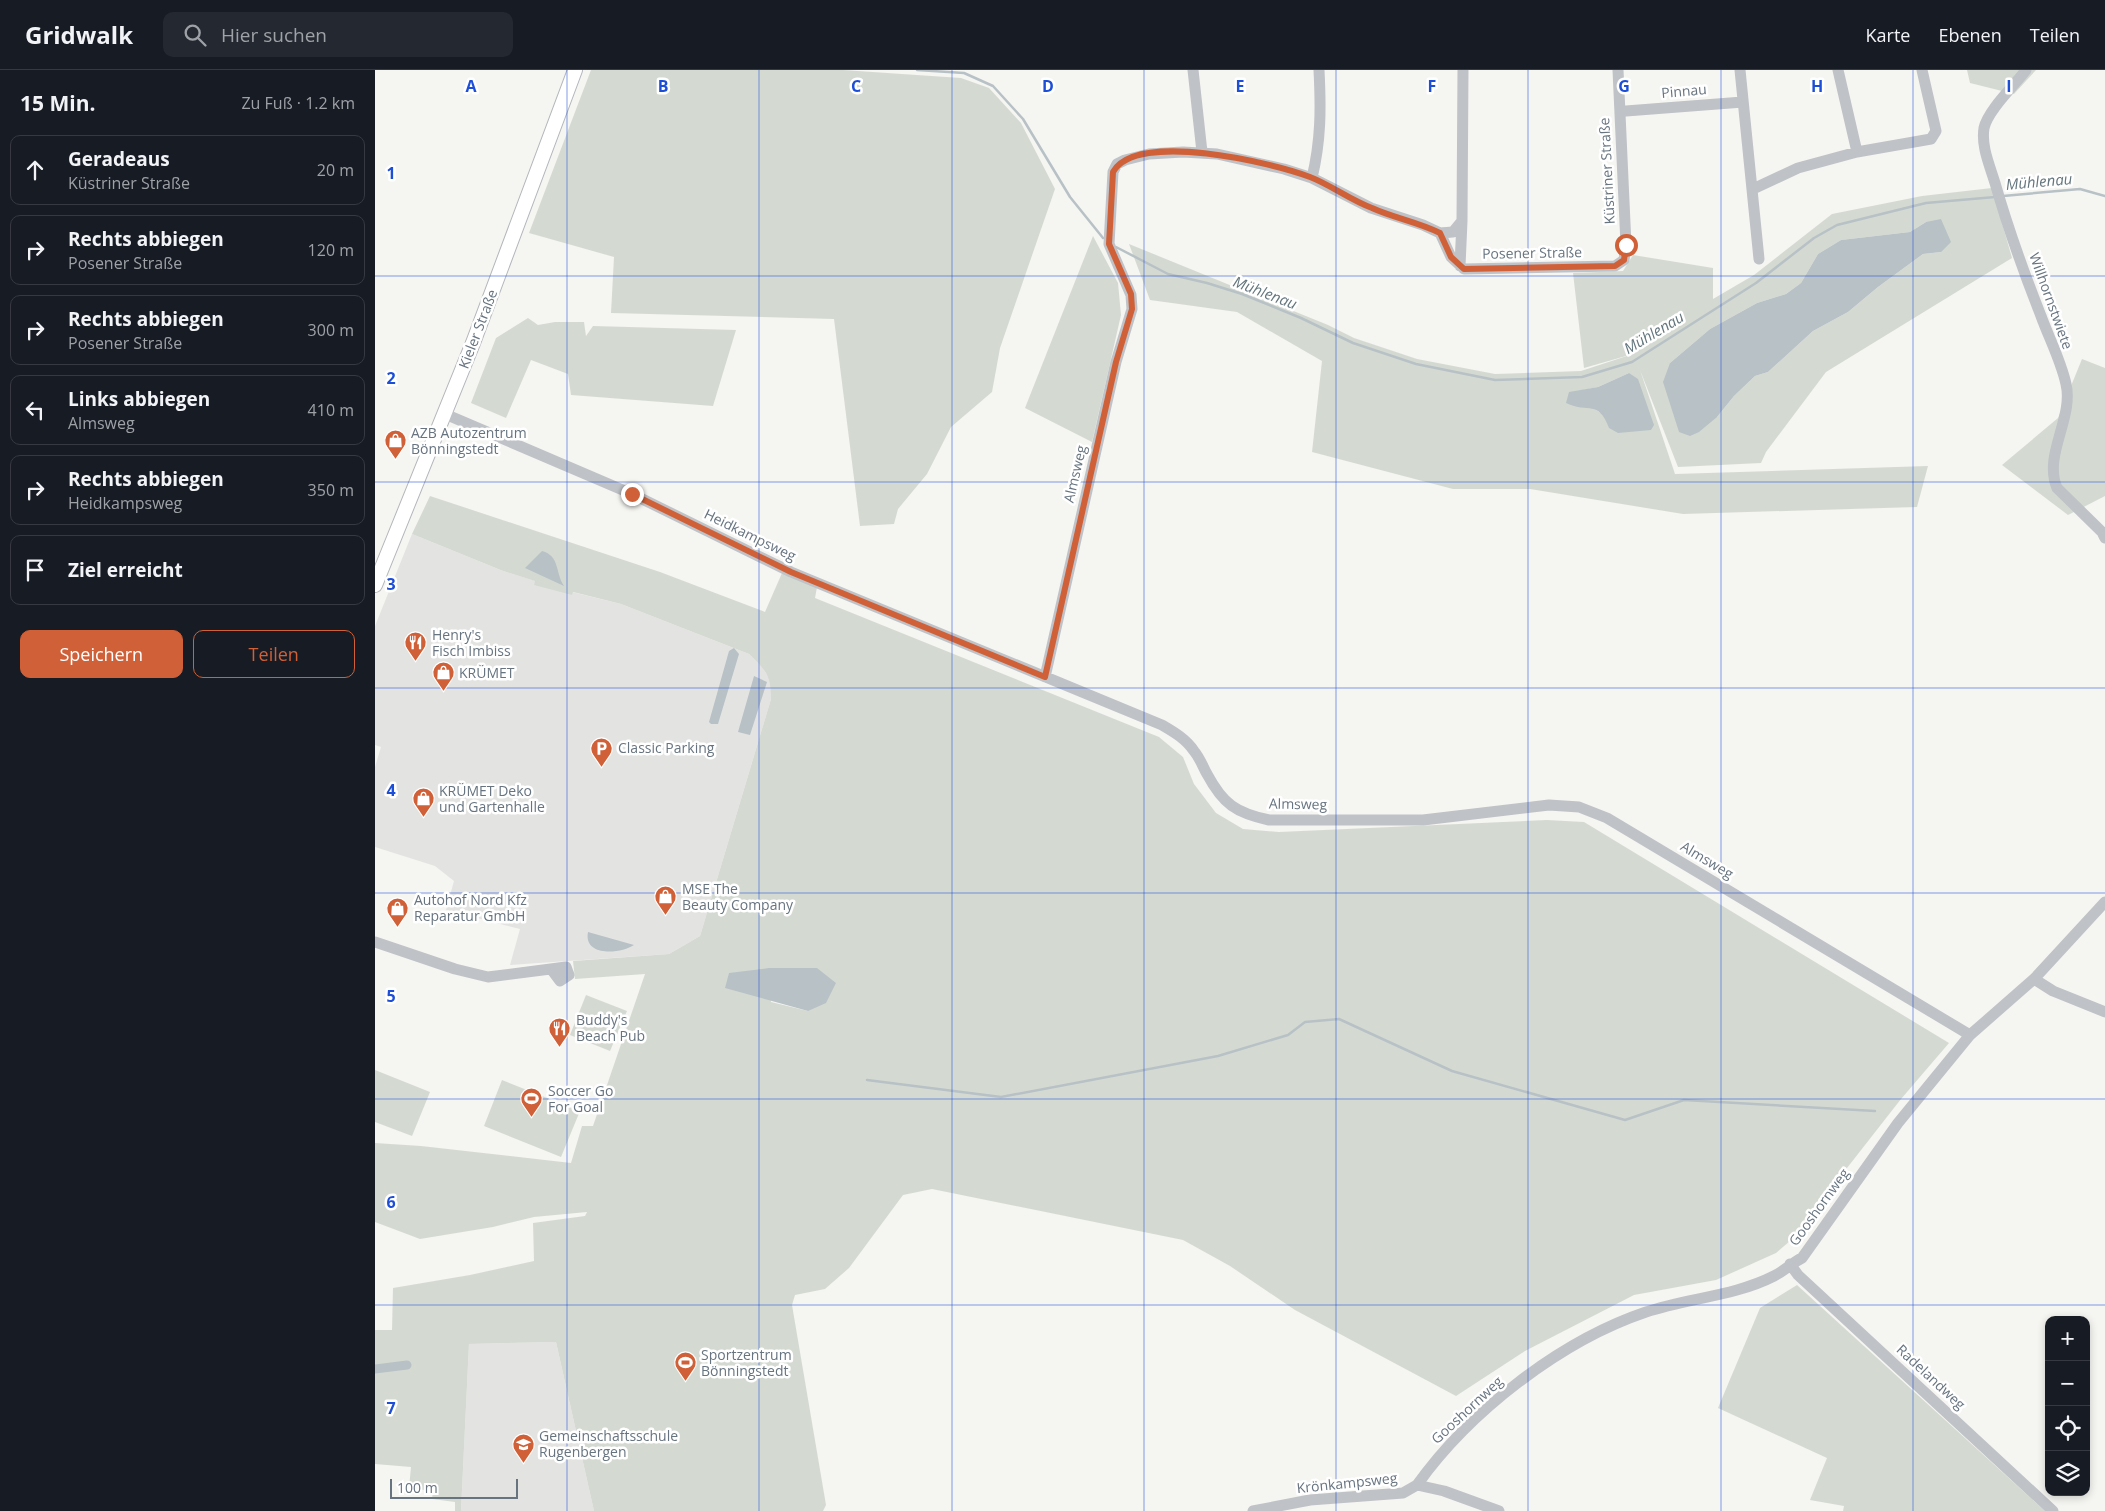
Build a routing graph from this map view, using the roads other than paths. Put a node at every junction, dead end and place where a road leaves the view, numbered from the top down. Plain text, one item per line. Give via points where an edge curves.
1 (575, 70) edge
2 (1193, 70) edge
3 (1319, 70) edge
4 (1463, 70) edge
5 (1618, 70) edge
6 (1740, 70) edge
7 (1838, 70) edge
8 (1922, 70) edge
9 (2026, 70) edge
10 (1743, 102) junction
11 (1627, 111) dead end
12 (1202, 152) junction
13 (1857, 152) junction
14 (1312, 178) junction
15 (1753, 189) junction
16 (1462, 220) junction
17 (1440, 233) junction
18 (1759, 260) dead end
19 (1460, 266) junction
20 (1615, 266) joint
21 (445, 414) junction
22 (2105, 538) edge
23 (375, 585) edge
24 (1045, 677) junction
25 (2105, 902) edge
26 (375, 942) edge
27 (551, 969) dead end
28 (2034, 979) junction
29 (2105, 1012) edge
30 (1970, 1035) junction
31 (1790, 1264) junction
32 (1417, 1485) junction
33 (1253, 1511) edge
34 (1499, 1511) edge
35 (2053, 1511) edge

1 - 21 main road, Kieler Straße
2 - 12 street
3 - 14 street via 1321,122 1319,152
4 - 16 street
5 - 20 street, Küstriner Straße via 1626,245 1624,260
6 - 10 street
7 - 13 street
8 - 13 street via 1936,131 1931,139
9 - 22 street, Willhornstwiete via 1990,115 1983,139 2027,281 2066,384 2068,403 2054,481
10 - 11 street, Pinnau
10 - 15 street
12 - 14 street via 1284,168
12 - 24 street, Almsweg via 1138,156 1117,164 1113,172 1109,244 1131,294 1132,309 1116,362
13 - 15 street via 1798,168
14 - 17 street via 1371,208
15 - 18 street
16 - 17 street via 1453,232
16 - 19 street
17 - 19 street via 1451,257
19 - 20 street, Posener Straße via 1471,270
21 - 23 main road, Kieler Straße
21 - 24 street, Heidkampsweg via 632,494 791,572
24 - 30 street, Almsweg via 1162,724 1181,736 1195,751 1217,792 1233,808 1249,816 1269,820 1423,820 1549,805 1579,807 1600,815
25 - 28 street, Gooshornweg
26 - 27 street via 488,977
28 - 29 street via 2053,991
28 - 30 street, Gooshornweg
30 - 31 street, Gooshornweg via 1898,1123 1802,1258
31 - 32 street, Gooshornweg via 1775,1276 1646,1312 1592,1335 1539,1367 1464,1430
31 - 35 street, Radelandweg
32 - 33 street, Krönkampsweg via 1403,1493 1310,1500
32 - 34 street, Krönkampsweg

